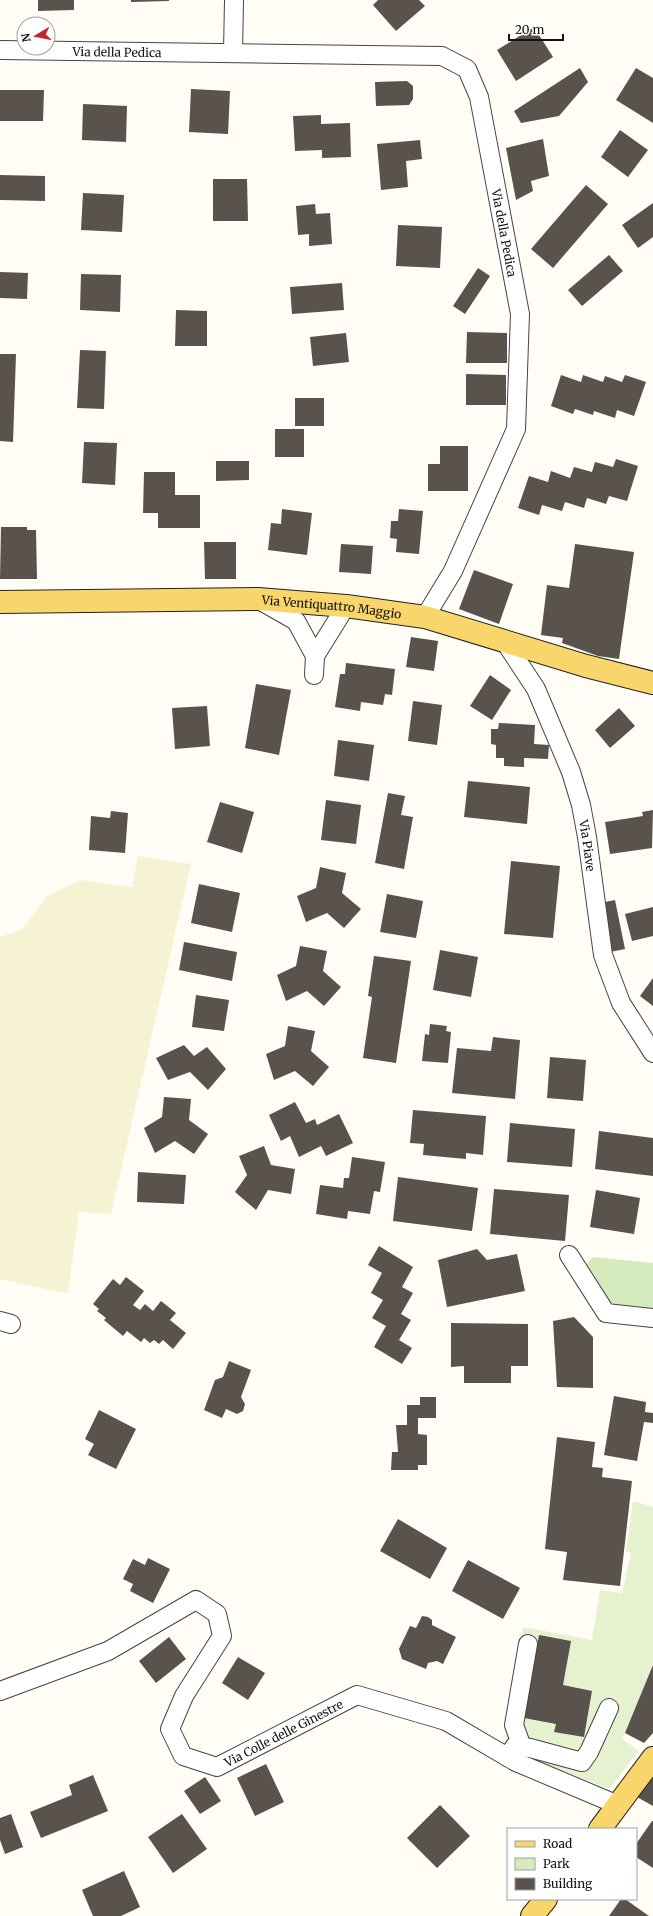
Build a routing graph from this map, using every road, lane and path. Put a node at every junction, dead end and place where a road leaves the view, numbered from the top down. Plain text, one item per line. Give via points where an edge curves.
1 (234, 0) edge
2 (0, 50) edge
3 (233, 53) junction
4 (258, 600) junction
5 (0, 602) edge
6 (346, 606) junction
7 (425, 617) junction
8 (505, 642) junction
9 (315, 656) junction
10 (314, 675) dead end
11 (653, 682) edge
12 (653, 1053) edge
13 (569, 1255) dead end
14 (653, 1318) edge
15 (528, 1644) dead end
16 (0, 1691) edge
17 (609, 1708) dead end
18 (515, 1752) junction
19 (653, 1758) edge
20 (618, 1805) junction
21 (601, 1828) edge
22 (545, 1900) edge
23 (532, 1916) edge

1 - 3 street
2 - 3 street, Via della Pedica
3 - 7 street, Via della Pedica via 442,56 468,69 479,97 520,314 516,429 453,571
4 - 5 main road, Via Ventiquattro Maggio
4 - 6 main road, Via Ventiquattro Maggio
4 - 9 street via 296,621
6 - 7 main road, Via Ventiquattro Maggio
6 - 9 street
7 - 8 main road, Via Ventiquattro Maggio
8 - 11 main road, Via Ventiquattro Maggio via 586,666
8 - 12 street, Via Piave via 536,689 569,766 585,820 603,955 621,1003
9 - 10 street
13 - 14 street via 606,1314
15 - 18 street via 514,1725
16 - 18 street, Via Colle delle Ginestre via 108,1651 196,1600 217,1614 222,1636 184,1696 170,1729 183,1756 216,1767 357,1695 446,1721
17 - 18 street via 582,1762
18 - 20 street, Via Colle delle Ginestre
19 - 20 main road
20 - 21 main road
22 - 23 main road

